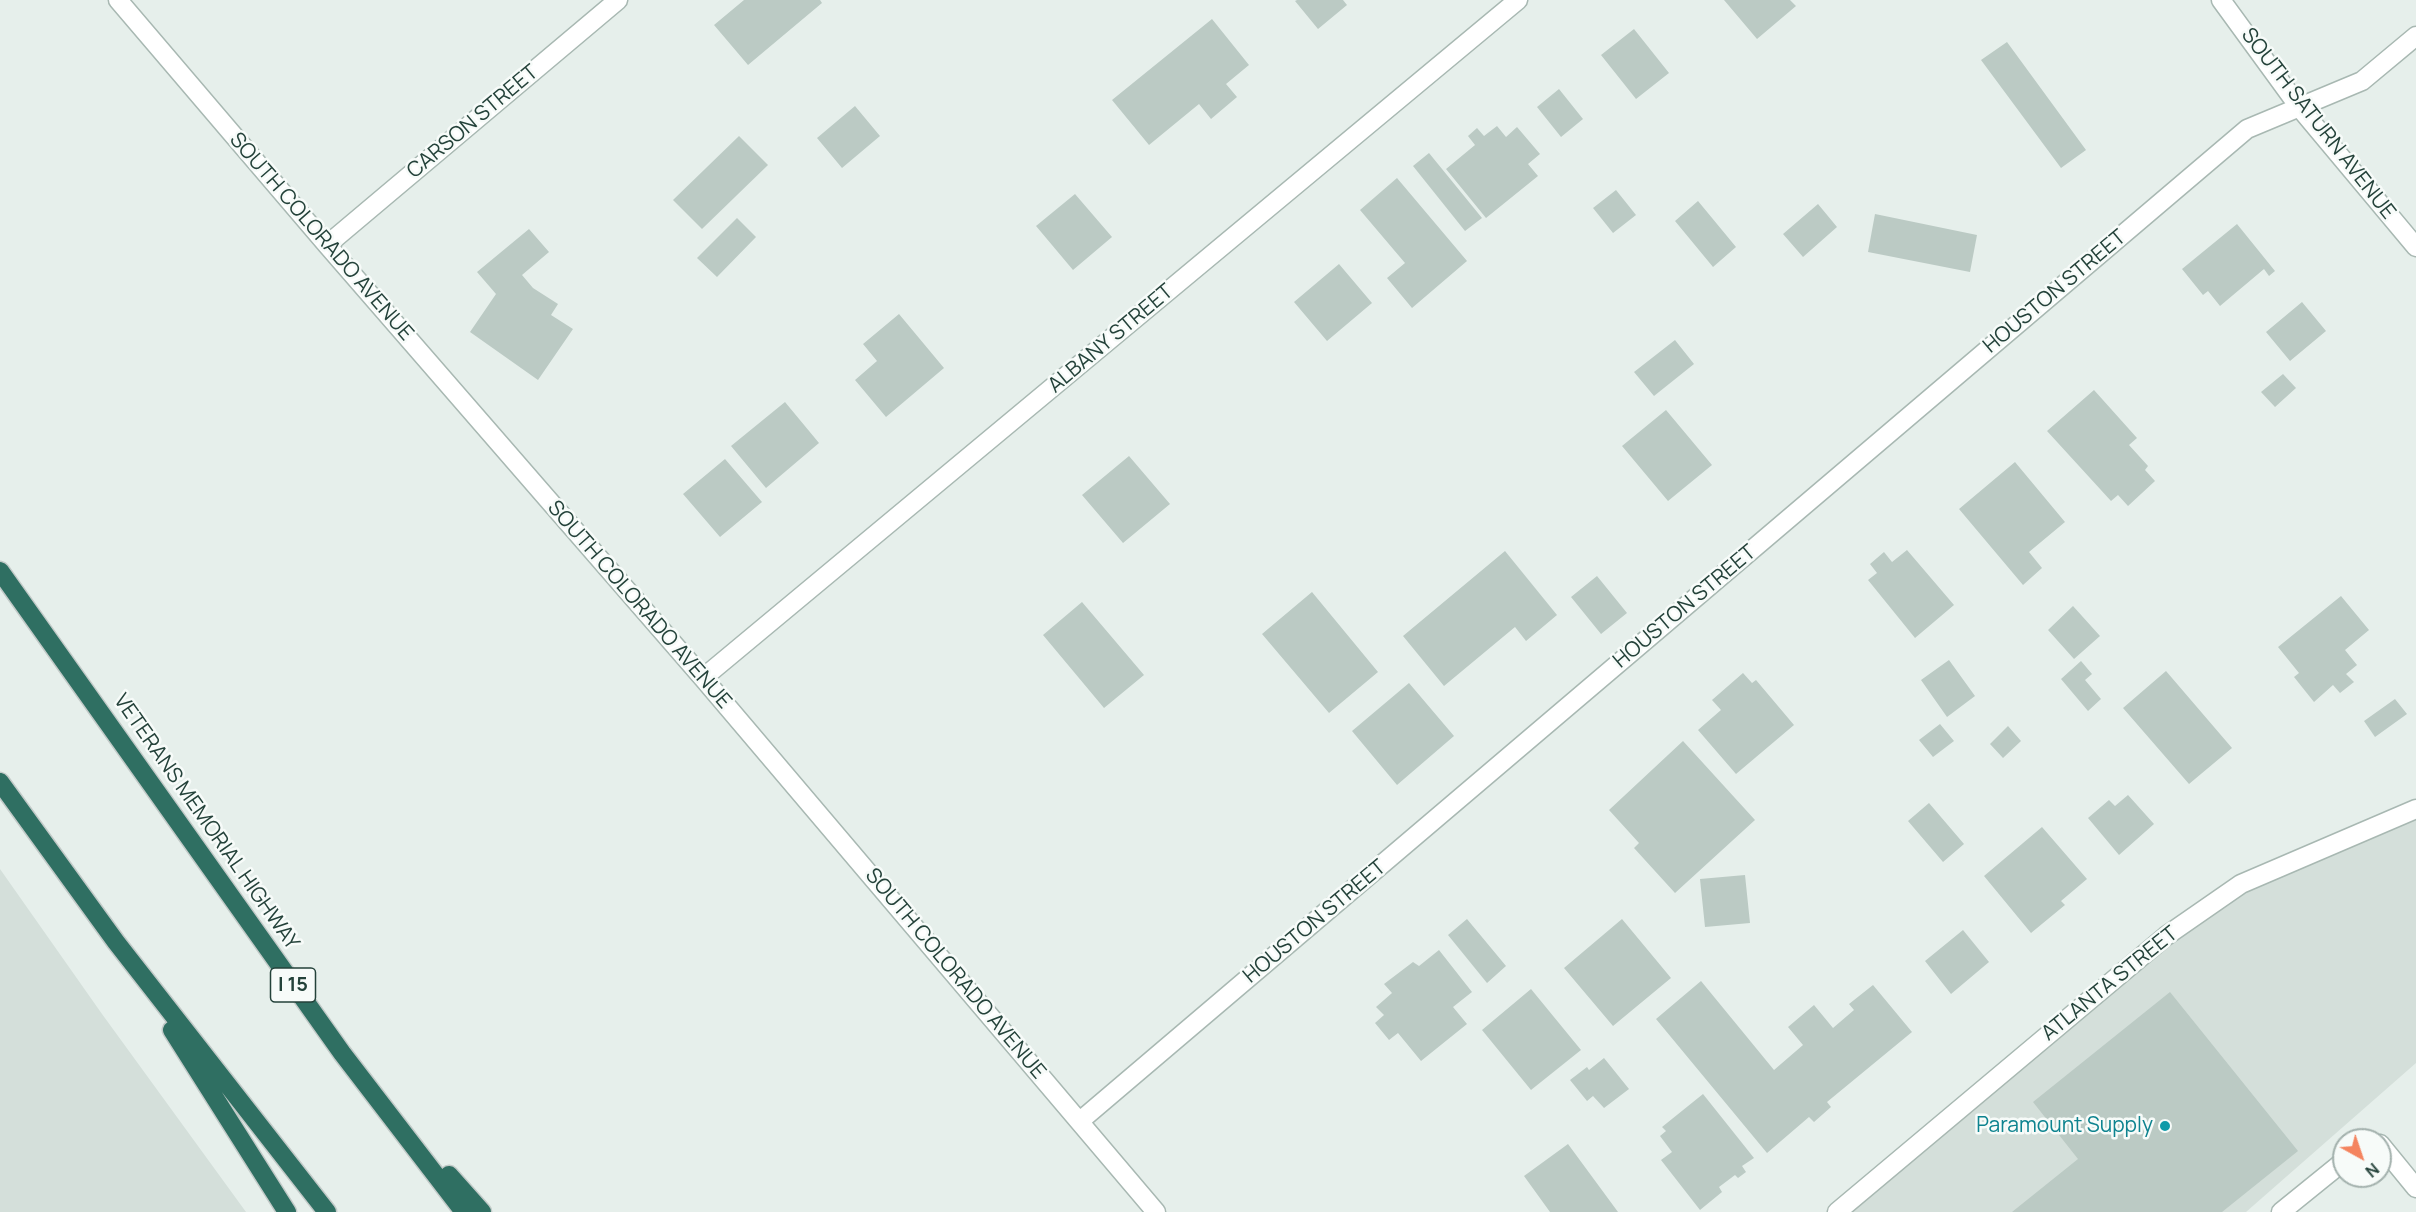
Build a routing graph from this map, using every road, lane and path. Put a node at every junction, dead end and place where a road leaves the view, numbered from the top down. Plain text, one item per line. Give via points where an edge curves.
1 (118, 0) edge
2 (618, 0) edge
3 (1518, 0) edge
4 (2221, 0) edge
5 (2416, 36) edge
6 (2299, 107) junction
7 (327, 245) junction
8 (2416, 247) edge
9 (0, 571) edge
10 (703, 678) junction
11 (0, 782) edge
12 (2416, 809) edge
13 (116, 942) junction
14 (342, 1053) junction
15 (1080, 1121) junction
16 (2392, 1159) edge
17 (2332, 1171) edge
18 (2416, 1188) edge
19 (287, 1212) edge
20 (327, 1212) edge
21 (464, 1212) edge
22 (482, 1212) edge
23 (1156, 1212) edge
24 (1837, 1212) edge
25 (2281, 1212) edge

1 - 7 street, SOUTH COLORADO AVENUE
2 - 7 street, CARSON STREET
3 - 10 street, ALBANY STREET
4 - 6 street, SOUTH SATURN AVENUE
5 - 6 street, HOUSTON STREET via 2362,81
6 - 8 street, SOUTH SATURN AVENUE
6 - 15 street, HOUSTON STREET via 2247,129
7 - 10 street, SOUTH COLORADO AVENUE
9 - 14 highway, VETERANS MEMORIAL HIGHWAY / I 15
10 - 15 street, SOUTH COLORADO AVENUE
11 - 13 highway
12 - 24 street, ATLANTA STREET via 2241,884 2166,936
13 - 19 highway
13 - 20 highway
14 - 21 highway, VETERANS MEMORIAL HIGHWAY / I 15
14 - 22 highway
15 - 23 street, SOUTH COLORADO AVENUE
16 - 18 street
17 - 25 street

